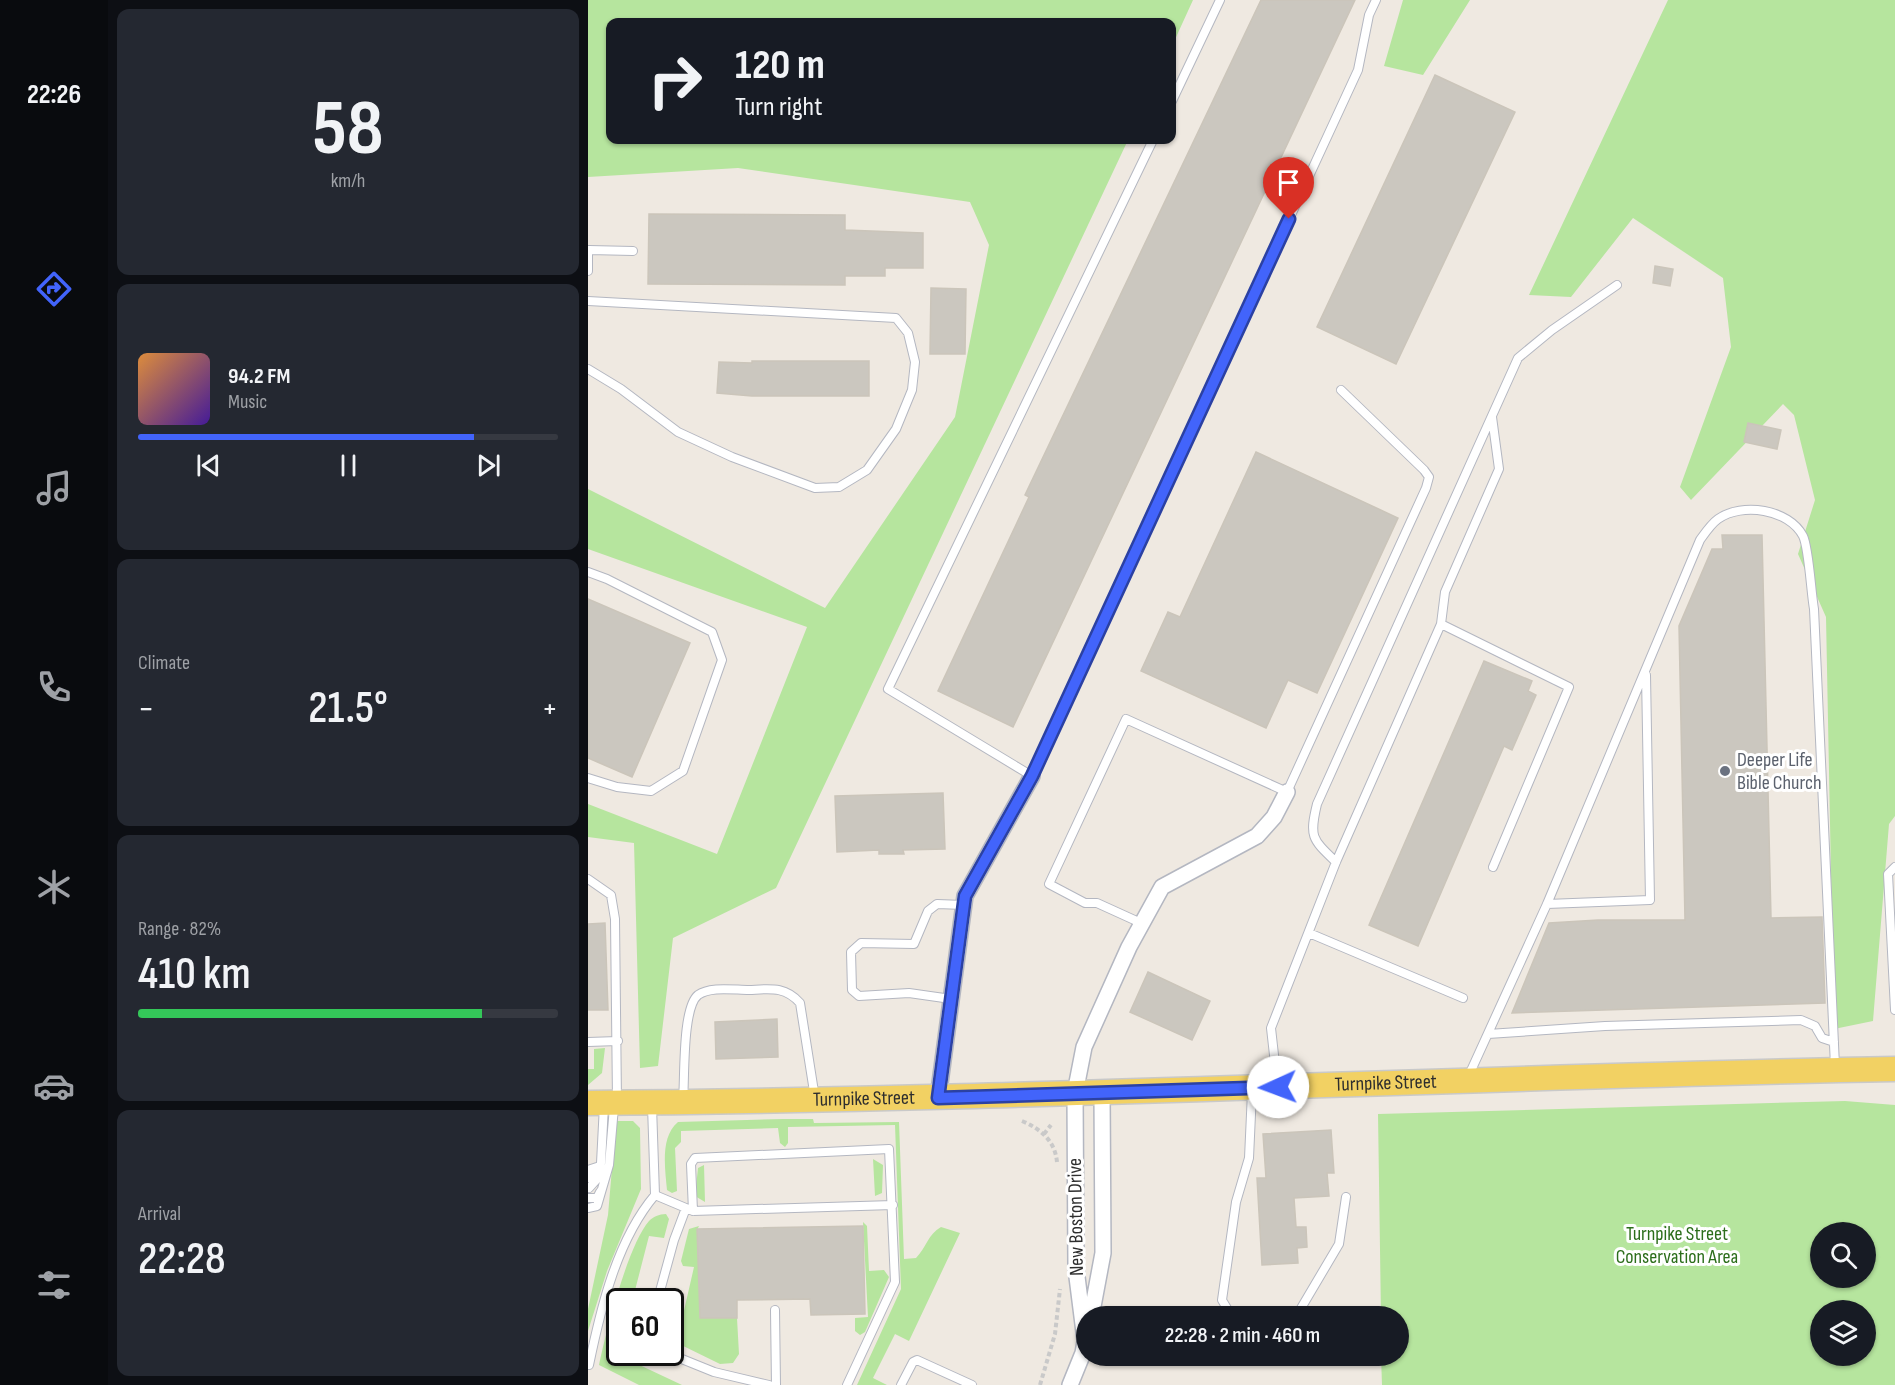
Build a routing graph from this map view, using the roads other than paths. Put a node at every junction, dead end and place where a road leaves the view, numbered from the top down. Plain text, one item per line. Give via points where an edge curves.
1 (1220, 0) edge
2 (1376, 0) edge
3 (1176, 93) edge
4 (1151, 144) edge
5 (589, 250) edge
6 (633, 251) dead end
7 (588, 271) edge
8 (1617, 285) dead end
9 (588, 302) edge
10 (588, 369) edge
11 (1341, 390) dead end
12 (1491, 417) junction
13 (588, 572) edge
14 (1441, 624) junction
15 (1646, 670) junction
16 (1032, 776) junction
17 (588, 777) edge
18 (1287, 792) junction
19 (1336, 862) junction
20 (1493, 867) dead end
21 (1895, 867) edge
22 (588, 879) edge
23 (1547, 904) junction
24 (964, 905) junction
25 (1141, 923) junction
26 (1309, 933) junction
27 (1463, 998) dead end
28 (951, 999) junction
29 (1895, 1010) edge
30 (1488, 1034) junction
31 (618, 1041) junction
32 (588, 1042) edge
33 (1834, 1042) junction
34 (1895, 1069) edge
35 (1836, 1070) junction
36 (1466, 1082) junction
37 (1252, 1087) junction
38 (1278, 1087) junction
39 (1075, 1093) junction
40 (1102, 1093) junction
41 (938, 1098) junction
42 (815, 1100) junction
43 (683, 1101) junction
44 (652, 1102) junction
45 (606, 1103) edge
46 (609, 1165) junction
47 (600, 1166) junction
48 (588, 1170) edge
49 (588, 1178) edge
50 (588, 1188) edge
51 (655, 1195) junction
52 (1346, 1197) dead end
53 (588, 1198) edge
54 (893, 1204) junction
55 (588, 1208) edge
56 (690, 1210) junction
57 (661, 1288) edge
58 (1081, 1306) edge
59 (1093, 1306) edge
60 (775, 1310) dead end
61 (684, 1360) edge
62 (589, 1365) edge
63 (1076, 1366) edge
64 (769, 1385) edge
65 (776, 1385) edge
66 (847, 1385) edge
67 (901, 1385) edge
68 (972, 1385) edge
69 (1070, 1385) edge

1 - 3 lane
2 - 16 lane via 1358,69
4 - 16 lane via 888,689
5 - 6 lane
5 - 7 lane
8 - 12 lane via 1518,358
9 - 10 lane via 896,318 908,333 915,362 912,390 896,429 867,470 839,487 815,488 678,432
11 - 18 lane via 1429,477
12 - 14 lane via 1499,468 1445,592
12 - 19 lane via 1317,804 1311,828 1318,844
13 - 17 lane via 712,632 722,660 683,771 651,790 617,787
14 - 19 lane
14 - 20 lane via 1569,687
15 - 23 lane
15 - 23 lane via 1650,900
15 - 33 lane via 1700,540 1716,520 1734,511 1767,512 1790,520 1804,537 1814,609
16 - 24 street via 965,896
18 - 25 street, New Boston Drive via 1257,836 1162,887
18 - 25 lane via 1126,719 1049,884 1085,903 1097,903
19 - 26 lane
21 - 29 lane via 1888,874
22 - 31 lane via 611,895
23 - 30 lane
24 - 28 street
24 - 28 lane via 937,904 928,912 914,944 861,943 851,952 852,990 859,996 909,993
25 - 39 street, New Boston Drive via 1084,1047
26 - 27 lane
26 - 38 lane via 1271,1028
28 - 41 street
30 - 33 lane via 1801,1020 1815,1026 1822,1038
30 - 36 lane
31 - 32 lane
31 - 45 lane
33 - 35 lane
34 - 35 main road, Turnpike Street
35 - 36 main road, Turnpike Street
36 - 38 main road, Turnpike Street via 1350,1082
37 - 38 main road, Turnpike Street
37 - 40 main road, Turnpike Street
37 - 52 lane via 1249,1158 1236,1202 1222,1300 1231,1316 1297,1315 1339,1244
39 - 40 main road, Turnpike Street
39 - 41 main road, Turnpike Street
39 - 58 street, New Boston Drive via 1076,1269
40 - 59 street, New Boston Drive via 1103,1253
41 - 42 main road, Turnpike Street
42 - 43 main road, Turnpike Street
42 - 43 lane via 800,1003 791,992 763,989 711,990 698,995 688,1011
43 - 44 main road, Turnpike Street
44 - 45 main road, Turnpike Street
44 - 51 lane
45 - 46 lane
45 - 47 lane
46 - 50 lane
46 - 53 lane via 598,1197
46 - 55 lane via 597,1206
47 - 48 lane
47 - 49 lane
47 - 50 lane
51 - 56 lane
51 - 62 lane via 634,1226 613,1275
54 - 56 lane
54 - 56 lane via 891,1154 885,1148 694,1158
54 - 66 lane via 894,1287
56 - 57 lane via 674,1240
60 - 65 lane
61 - 64 lane via 714,1372
63 - 69 street, New Boston Drive
67 - 68 lane via 917,1360

